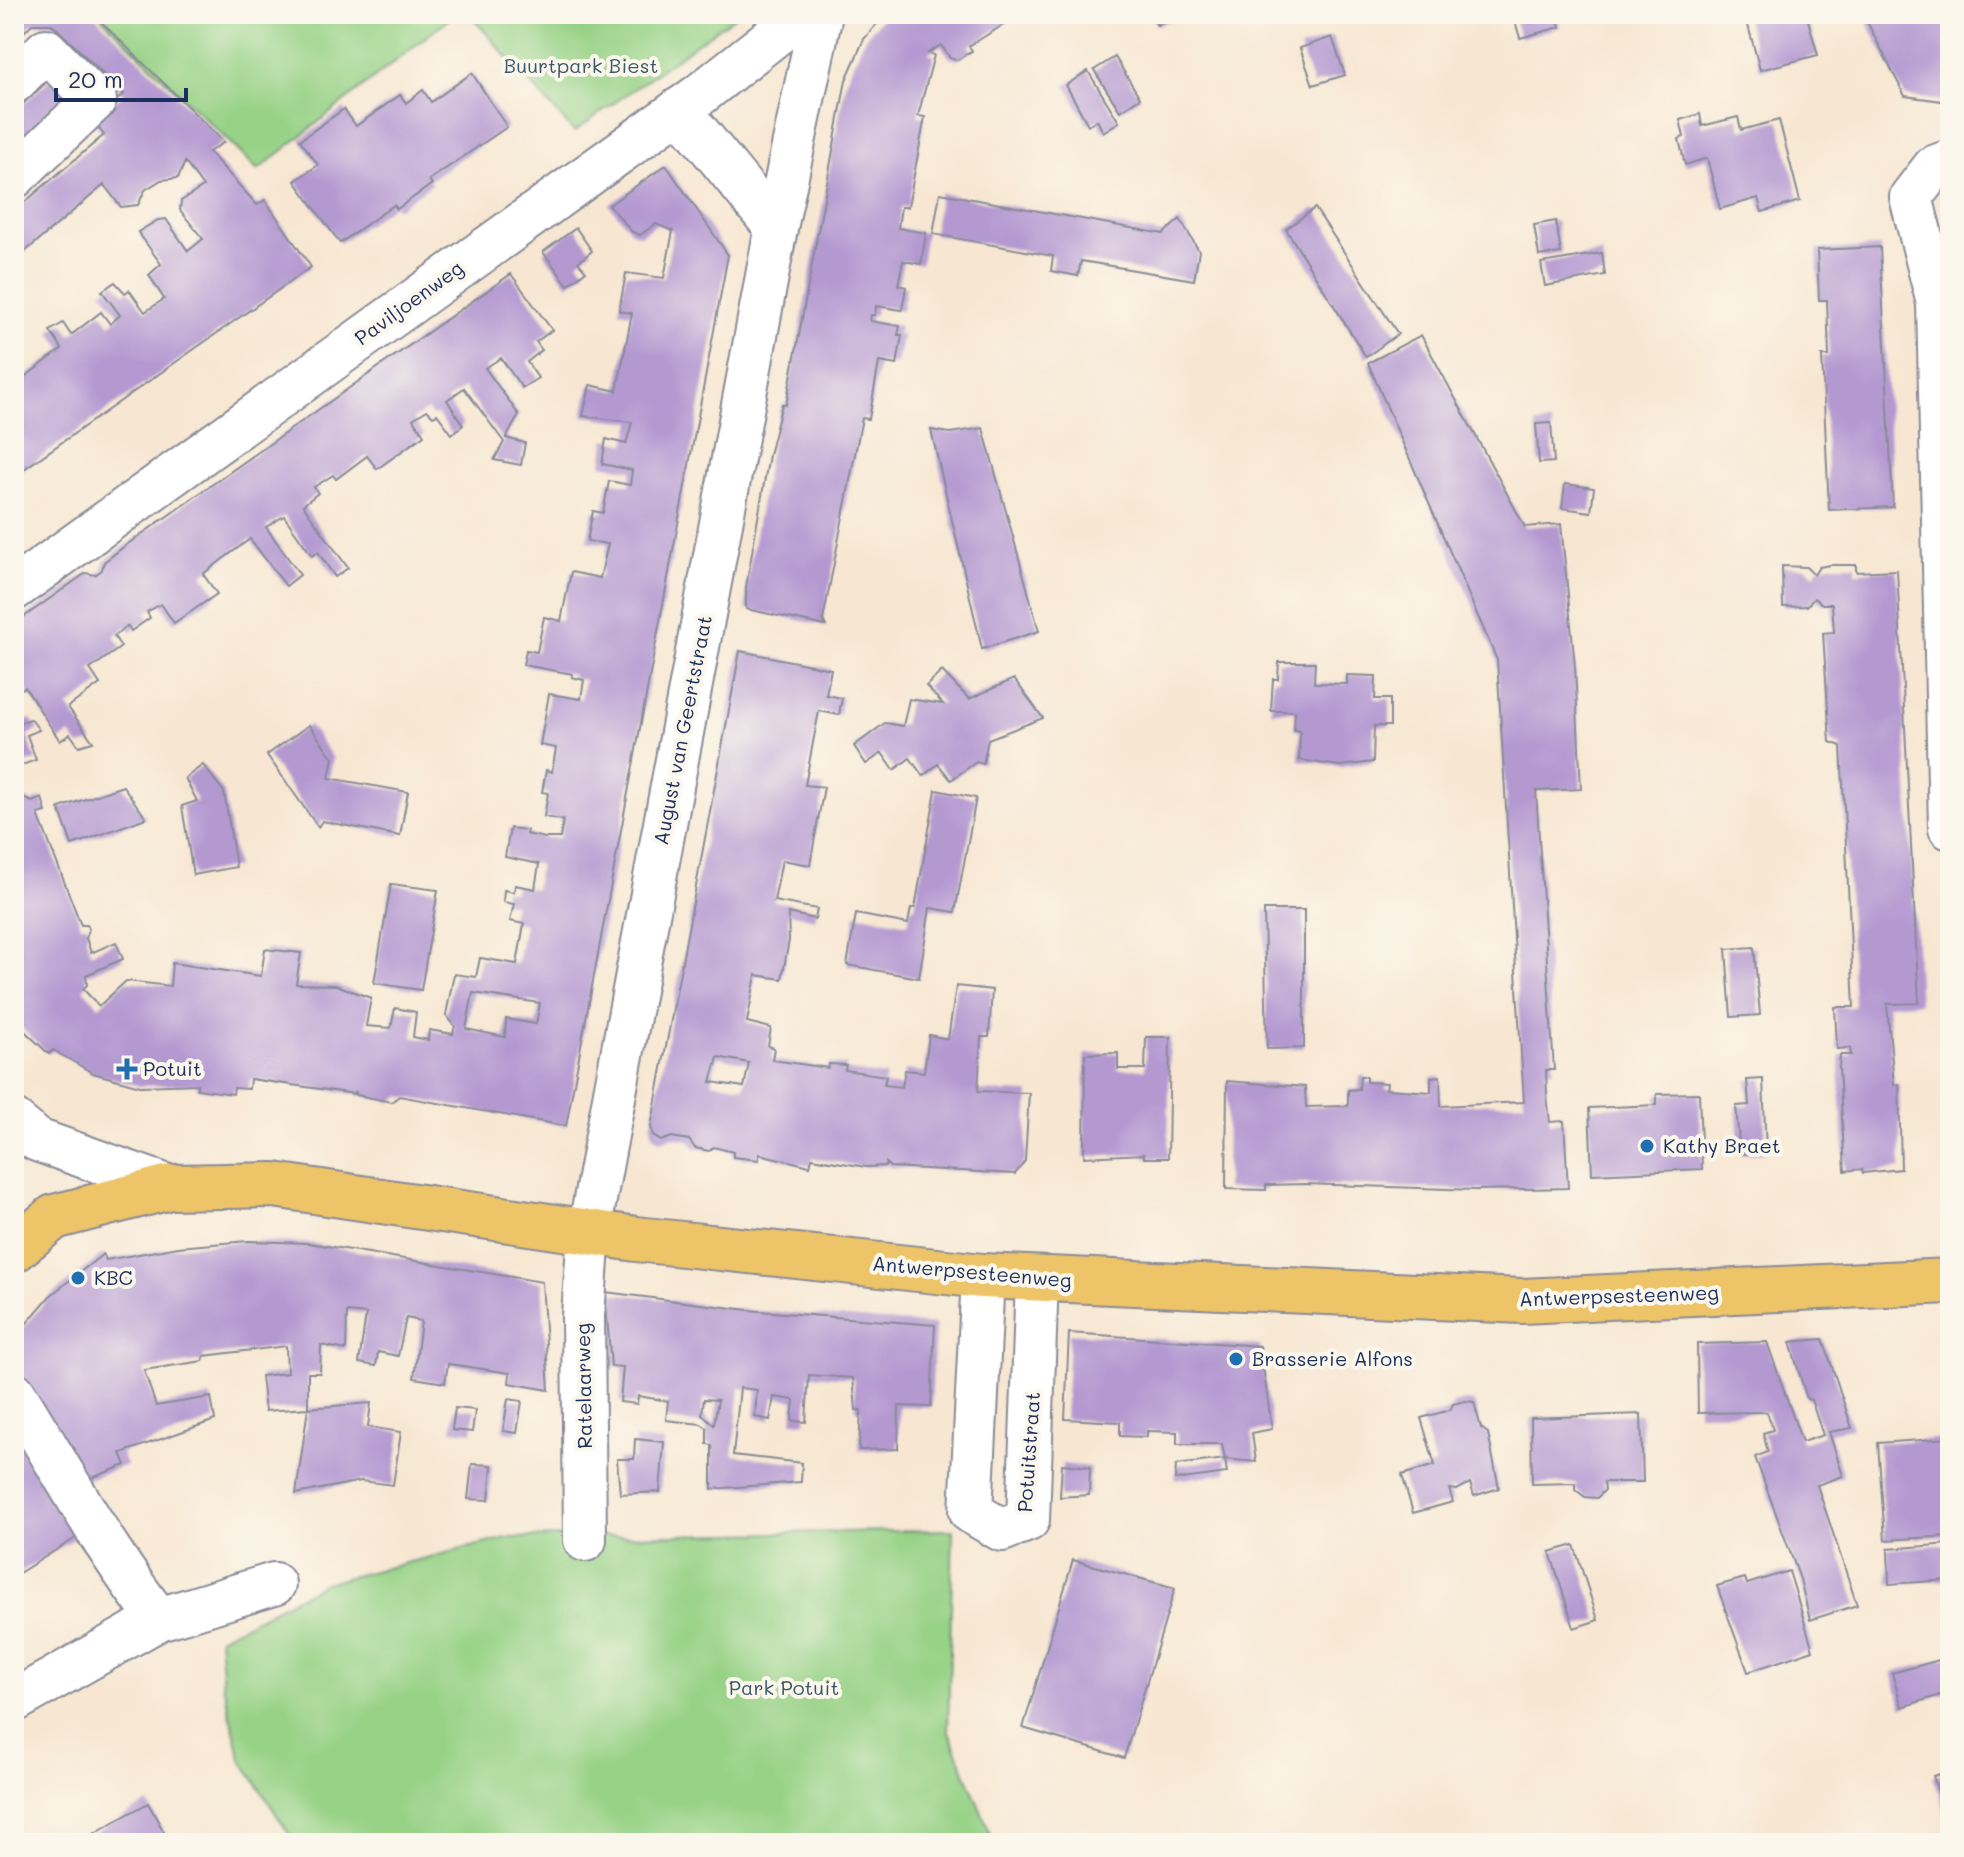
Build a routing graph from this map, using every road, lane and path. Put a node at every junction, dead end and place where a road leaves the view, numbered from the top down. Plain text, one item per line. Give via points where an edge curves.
1 (802, 14) edge
2 (821, 14) edge
3 (14, 82) edge
4 (679, 109) junction
5 (1950, 161) edge
6 (14, 177) edge
7 (776, 228) junction
8 (1944, 296) edge
9 (14, 589) edge
10 (1950, 828) edge
11 (14, 1121) edge
12 (170, 1187) junction
13 (589, 1232) junction
14 (14, 1250) edge
15 (983, 1276) junction
16 (1037, 1279) junction
17 (1950, 1281) edge
18 (14, 1393) edge
19 (585, 1540) dead end
20 (274, 1584) dead end
21 (159, 1619) junction
22 (14, 1701) edge

1 - 4 street, Paviljoenweg
2 - 7 street, August van Geertstraat
3 - 6 street via 46,50 95,100
4 - 7 street
4 - 9 street, Paviljoenweg
5 - 8 street via 1934,167 1911,197
7 - 13 street, August van Geertstraat
8 - 10 street
11 - 12 street via 37,1140
12 - 13 main road, Antwerpsesteenweg via 274,1185
12 - 14 main road, Antwerpsesteenweg via 54,1217
13 - 15 main road, Antwerpsesteenweg
13 - 19 street, Ratelaarweg via 583,1316
15 - 16 main road, Antwerpsesteenweg
15 - 16 street, Potuitstraat via 971,1512 1002,1530 1028,1520
16 - 17 main road, Antwerpsesteenweg via 1522,1301
18 - 21 street via 121,1572
20 - 21 street
21 - 22 street

